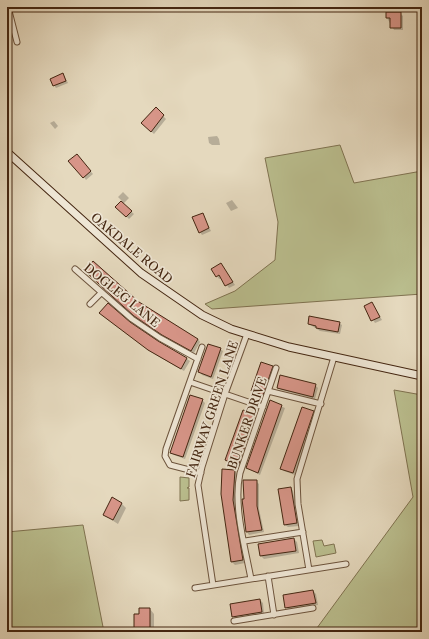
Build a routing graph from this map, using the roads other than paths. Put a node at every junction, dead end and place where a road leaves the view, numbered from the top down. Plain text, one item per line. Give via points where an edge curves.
1 (8, 7) edge
2 (17, 42) dead end
3 (7, 152) edge
4 (75, 269) dead end
5 (101, 293) junction
6 (90, 304) dead end
7 (247, 334) junction
8 (202, 347) dead end
9 (334, 358) junction
10 (198, 359) junction
11 (276, 368) dead end
12 (422, 376) edge
13 (190, 382) junction
14 (268, 391) junction
15 (225, 394) junction
16 (321, 404) junction
17 (263, 407) junction
18 (200, 473) junction
19 (303, 532) junction
20 (244, 541) junction
21 (346, 564) dead end
22 (309, 570) junction
23 (268, 576) junction
24 (251, 579) junction
25 (213, 585) junction
26 (196, 588) dead end
27 (313, 608) dead end
28 (274, 615) junction
29 (234, 621) dead end

1 - 2 street
3 - 7 main road, OAKDALE ROAD via 146,277 202,315
4 - 5 street, DOGLEG LANE
5 - 6 street
5 - 10 street, DOGLEG LANE via 132,319
7 - 9 main road, OAKDALE ROAD
7 - 15 street, FAIRWAY GREEN LANE
8 - 10 street
9 - 12 main road, OAKDALE ROAD
9 - 16 street
10 - 13 street
11 - 14 street, BUNKER DRIVE
13 - 15 street
13 - 18 street via 165,456 170,465
14 - 16 street
14 - 17 street, BUNKER DRIVE
15 - 17 street
15 - 18 street, FAIRWAY GREEN LANE
16 - 19 street via 297,479 297,499
17 - 20 street, BUNKER DRIVE via 237,485
18 - 25 street, FAIRWAY GREEN LANE via 198,486
19 - 20 street
19 - 22 street
20 - 24 street, BUNKER DRIVE
21 - 22 street
22 - 23 street
23 - 24 street
23 - 28 street
24 - 25 street
25 - 26 street
27 - 28 street
28 - 29 street

